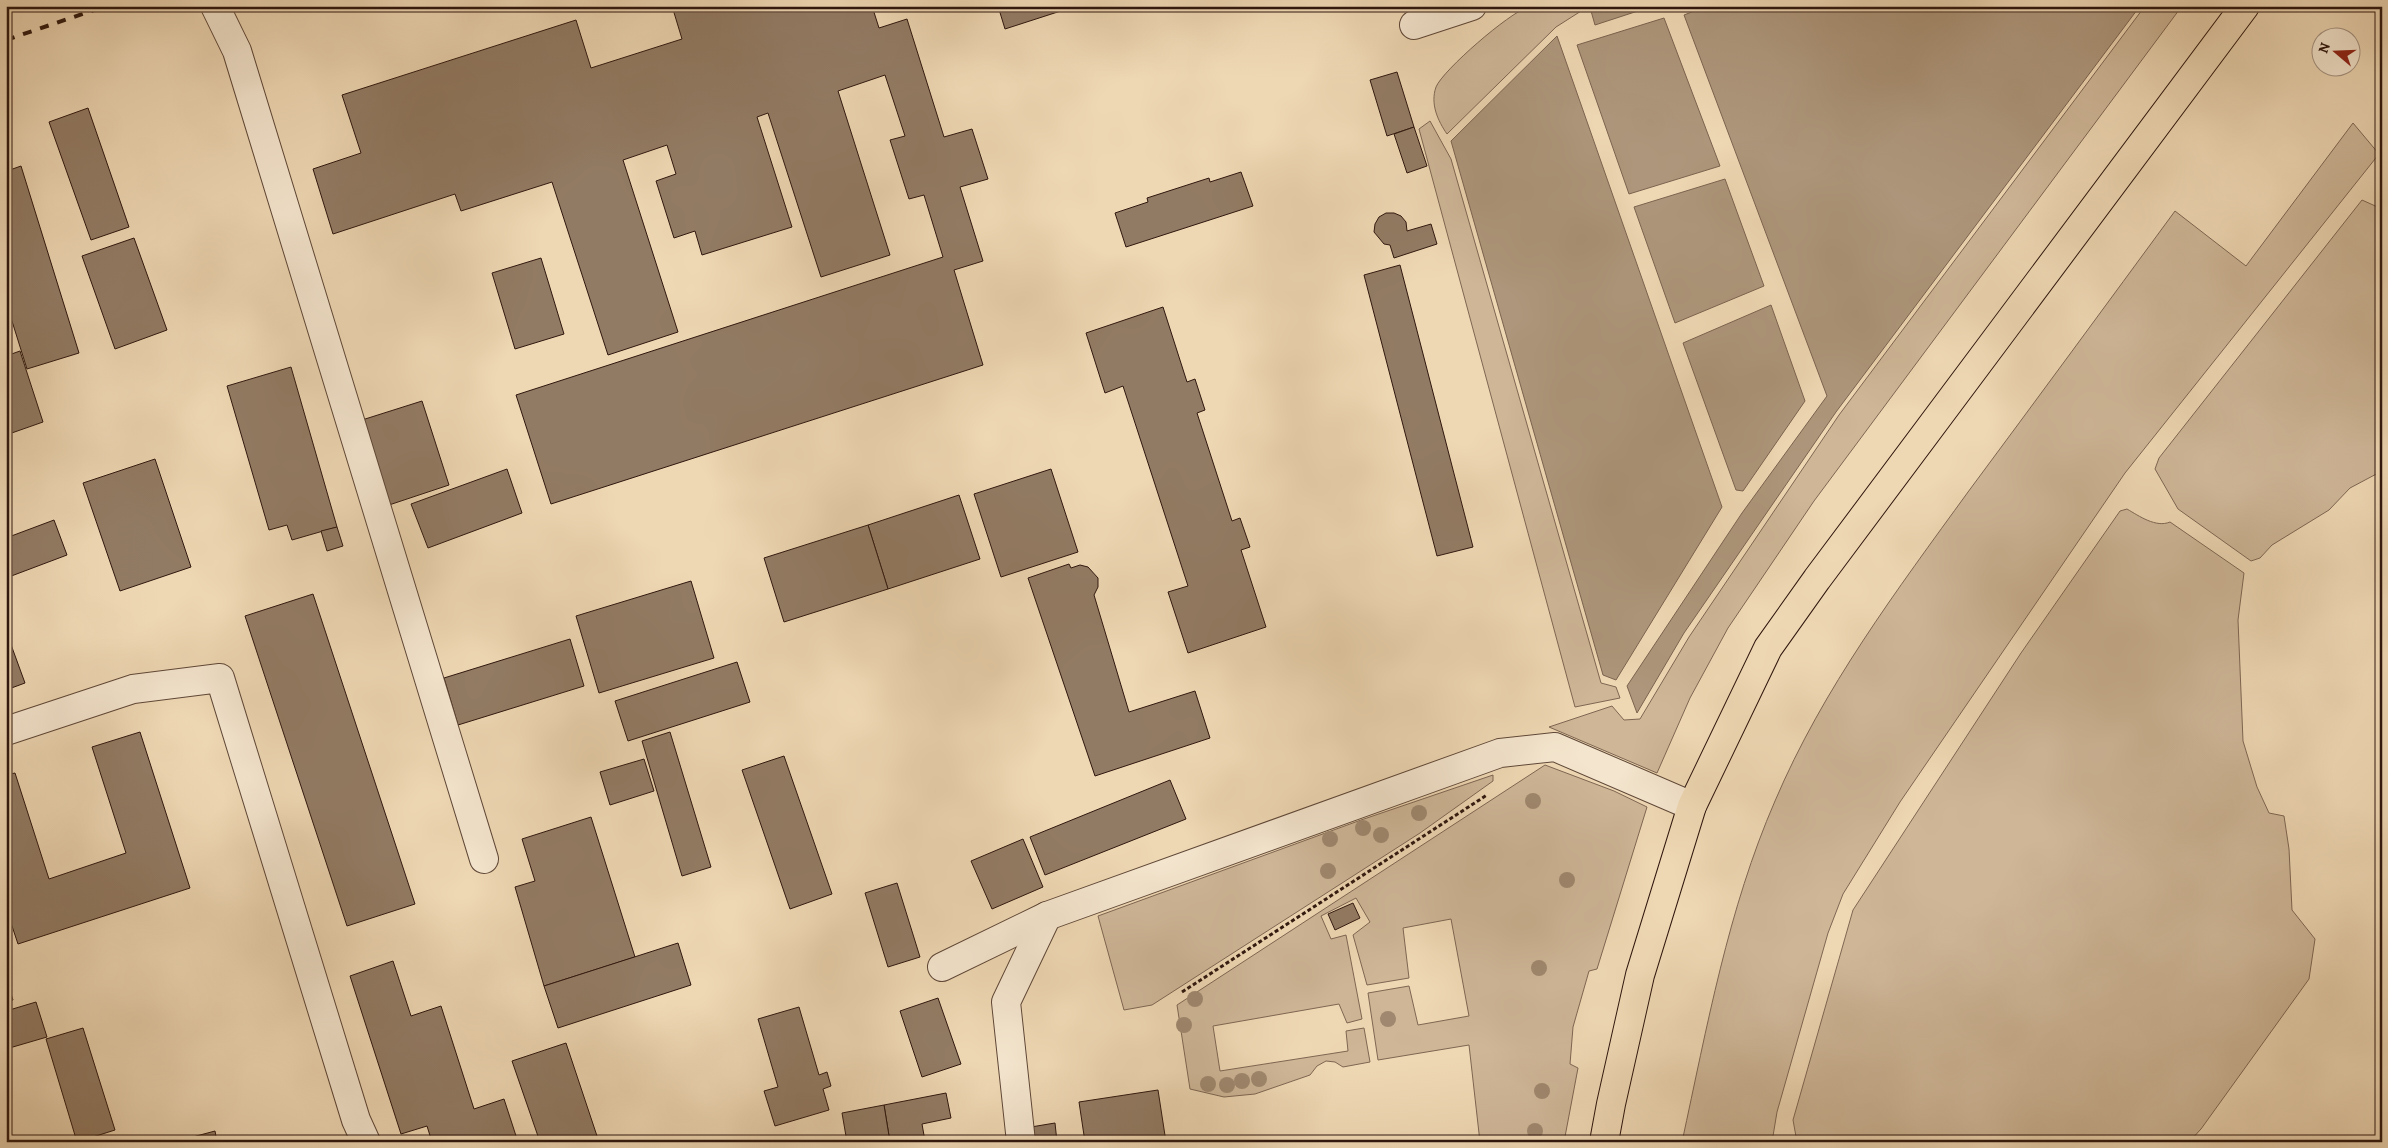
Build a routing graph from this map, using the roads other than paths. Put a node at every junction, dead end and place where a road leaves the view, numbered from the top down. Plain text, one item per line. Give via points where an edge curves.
1 (215, 6) edge
2 (1472, 6) edge
3 (2245, 6) edge
4 (1414, 25) dead end
5 (6, 731) edge
6 (1692, 806) junction
7 (484, 859) dead end
8 (1047, 916) junction
9 (942, 967) dead end
10 (366, 1142) edge
11 (1021, 1142) edge
12 (1604, 1142) edge

1 - 7 street via 237,51
2 - 4 street
3 - 6 main road via 1768,648
5 - 10 street via 132,689 220,678 356,1120
6 - 8 street via 1554,747 1500,753
6 - 12 main road via 1640,975
8 - 9 street
8 - 11 street via 1006,1002

